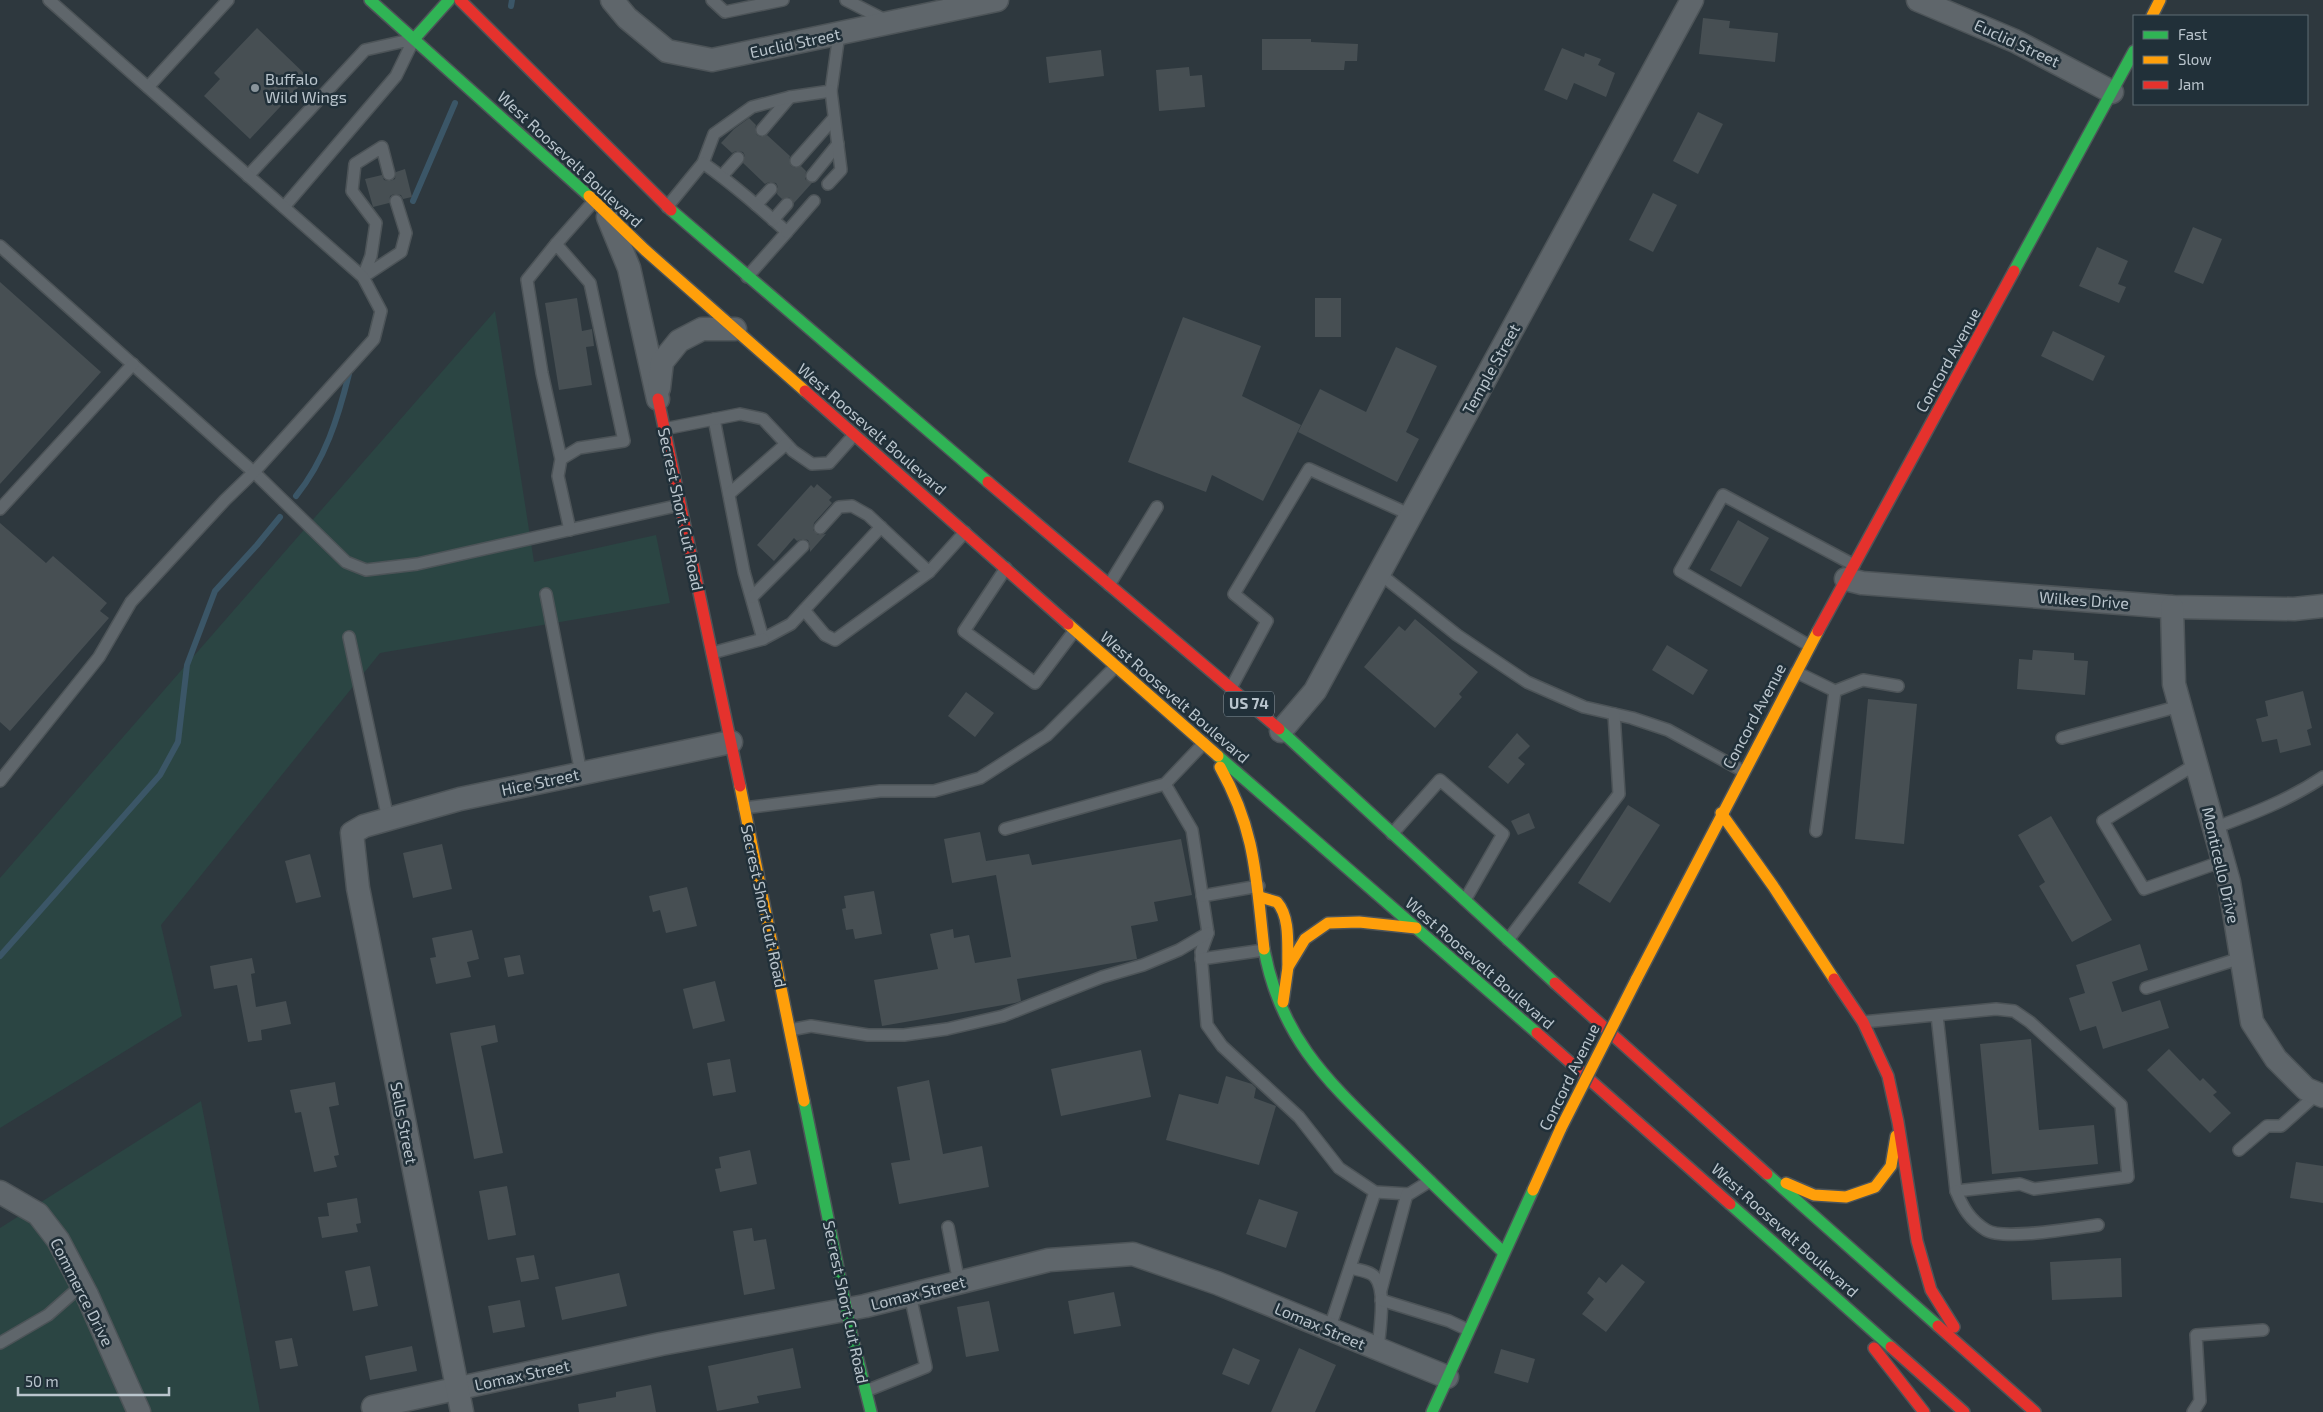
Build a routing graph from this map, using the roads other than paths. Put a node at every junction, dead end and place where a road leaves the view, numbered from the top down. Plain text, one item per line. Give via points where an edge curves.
1 (49, 0) edge
2 (228, 0) edge
3 (370, 0) edge
4 (449, 0) edge
5 (460, 0) edge
6 (612, 0) edge
7 (712, 0) edge
8 (783, 0) edge
9 (846, 0) edge
10 (997, 0) edge
11 (1692, 0) edge
12 (1918, 0) edge
13 (2160, 0) edge
14 (2152, 15) edge
15 (891, 23) junction
16 (839, 34) junction
17 (414, 39) junction
18 (2133, 53) edge
19 (148, 87) junction
20 (831, 91) junction
21 (2112, 92) junction
22 (790, 97) junction
23 (834, 118) junction
24 (762, 130) dead end
25 (838, 144) junction
26 (738, 158) dead end
27 (796, 161) dead end
28 (703, 163) junction
29 (389, 174) dead end
30 (248, 176) junction
31 (722, 176) junction
32 (812, 176) dead end
33 (828, 184) dead end
34 (771, 189) dead end
35 (396, 201) dead end
36 (814, 201) dead end
37 (787, 204) dead end
38 (756, 205) junction
39 (284, 207) junction
40 (601, 207) junction
41 (667, 207) junction
42 (773, 220) junction
43 (787, 232) junction
44 (556, 244) junction
45 (0, 246) edge
46 (747, 276) junction
47 (363, 277) junction
48 (735, 329) junction
49 (133, 364) junction
50 (658, 399) junction
51 (714, 419) junction
52 (664, 430) junction
53 (854, 435) junction
54 (786, 444) junction
55 (561, 459) junction
56 (254, 472) junction
57 (729, 494) junction
58 (680, 505) junction
59 (1157, 507) dead end
60 (0, 508) edge
61 (1411, 515) junction
62 (820, 528) dead end
63 (881, 528) junction
64 (570, 530) junction
65 (965, 532) junction
66 (803, 546) dead end
67 (1006, 568) junction
68 (929, 572) junction
69 (1850, 572) junction
70 (1379, 573) junction
71 (1109, 585) junction
72 (546, 594) dead end
73 (752, 597) junction
74 (2323, 606) edge
75 (2172, 607) junction
76 (804, 610) junction
77 (1075, 630) junction
78 (349, 637) dead end
79 (763, 639) junction
80 (1810, 646) junction
81 (712, 653) junction
82 (1116, 666) junction
83 (1796, 671) junction
84 (1898, 686) dead end
85 (1231, 688) junction
86 (1835, 691) junction
87 (2180, 706) junction
88 (1614, 714) junction
89 (1281, 731) junction
90 (2062, 738) dead end
91 (731, 742) junction
92 (1206, 745) junction
93 (2196, 764) junction
94 (1743, 771) junction
95 (582, 773) junction
96 (2323, 777) edge
97 (0, 780) edge
98 (1165, 784) junction
99 (744, 808) junction
100 (1721, 813) junction
101 (388, 819) junction
102 (2214, 828) junction
103 (1005, 829) dead end
104 (1816, 831) dead end
105 (352, 833) joint
106 (1392, 834) junction
107 (2223, 861) junction
108 (1260, 891) junction
109 (1202, 896) junction
110 (1465, 900) junction
111 (1416, 928) junction
112 (1208, 933) junction
113 (1508, 940) junction
114 (1264, 950) junction
115 (2242, 958) junction
116 (1201, 959) junction
117 (1288, 967) junction
118 (2146, 988) dead end
119 (1282, 1009) junction
120 (1937, 1015) junction
121 (1863, 1022) junction
122 (790, 1030) junction
123 (2320, 1095) edge
124 (1898, 1122) junction
125 (2239, 1150) dead end
126 (1771, 1177) junction
127 (1430, 1181) junction
128 (1956, 1191) junction
129 (0, 1192) edge
130 (1375, 1192) junction
131 (1406, 1194) junction
132 (2098, 1225) dead end
133 (948, 1227) dead end
134 (1503, 1252) junction
135 (1350, 1268) junction
136 (959, 1283) junction
137 (82, 1285) junction
138 (1830, 1292) junction
139 (910, 1295) junction
140 (1381, 1295) junction
141 (847, 1310) junction
142 (1329, 1330) junction
143 (1468, 1330) junction
144 (2263, 1330) dead end
145 (0, 1343) edge
146 (1378, 1350) junction
147 (1967, 1350) junction
148 (1447, 1377) junction
149 (457, 1389) junction
150 (866, 1391) junction
151 (373, 1407) dead end
152 (139, 1412) edge
153 (462, 1412) edge
154 (871, 1412) edge
155 (1432, 1412) edge
156 (1924, 1412) edge
157 (1964, 1412) edge
158 (2035, 1412) edge
159 (2193, 1412) edge

1 - 19 lane
2 - 19 lane
3 - 17 main road, West Roosevelt Boulevard
4 - 17 main road
5 - 41 main road, West Roosevelt Boulevard / US 74
6 - 16 street, Euclid Street via 627,18 667,51 712,60
7 - 8 lane via 726,12
9 - 15 lane
10 - 15 street, Euclid Street
11 - 61 street, Temple Street
12 - 21 street, Euclid Street via 2015,41
13 - 14 main road
15 - 16 street, Euclid Street
16 - 20 lane
17 - 30 lane via 365,50
17 - 39 lane via 396,76
17 - 40 main road, West Roosevelt Boulevard
18 - 21 main road, Concord Avenue
19 - 30 lane
20 - 22 lane
20 - 23 lane
21 - 69 main road, Concord Avenue
22 - 24 lane
22 - 28 lane via 752,107 714,134
23 - 25 lane
23 - 27 lane
25 - 32 lane
25 - 33 lane via 841,170
26 - 31 lane
28 - 31 lane
28 - 41 lane
29 - 47 lane via 382,147 355,164 352,191 376,223 371,256
30 - 39 lane
31 - 38 lane
34 - 38 lane
35 - 47 lane via 406,233 401,252
36 - 43 lane
37 - 42 lane
38 - 42 lane
39 - 47 lane
40 - 44 lane
40 - 48 main road, West Roosevelt Boulevard
40 - 50 street, Secrest Short Cut Road via 629,268
41 - 46 main road, West Roosevelt Boulevard / US 74
42 - 43 lane
43 - 46 lane
44 - 55 lane via 527,280 542,373
44 - 55 lane via 590,283 624,441 579,448
45 - 49 lane
46 - 71 main road, West Roosevelt Boulevard / US 74
47 - 56 lane via 380,311 374,340
48 - 50 street, Secrest Short Cut Road via 702,329 679,341 662,362
48 - 53 main road, West Roosevelt Boulevard
49 - 56 lane
49 - 60 lane
50 - 52 main road, Secrest Short Cut Road
51 - 52 lane
51 - 54 lane via 740,414 763,419
51 - 57 lane
52 - 58 main road, Secrest Short Cut Road
53 - 54 lane via 829,463 812,464
53 - 65 main road, West Roosevelt Boulevard
54 - 57 lane
55 - 64 lane via 558,476
56 - 64 lane via 346,562 366,570 417,564
56 - 97 lane via 131,602 99,657
57 - 73 lane
58 - 64 lane
58 - 81 main road, Secrest Short Cut Road
59 - 71 lane
61 - 70 street, Temple Street
61 - 85 lane via 1309,469 1234,594 1267,621
62 - 63 lane via 839,507 852,506
63 - 68 lane
63 - 76 lane
65 - 67 main road, West Roosevelt Boulevard
65 - 68 lane
66 - 73 lane
67 - 77 main road, West Roosevelt Boulevard
67 - 77 lane via 964,630 1035,683
68 - 76 lane via 835,640 825,634
69 - 75 street, Wilkes Drive via 1862,583
69 - 80 main road, Concord Avenue
69 - 80 lane via 1723,495 1680,571
70 - 88 lane via 1457,635 1527,682 1584,707
70 - 89 street, Temple Street via 1315,691
71 - 85 main road, West Roosevelt Boulevard / US 74
72 - 95 lane
73 - 79 lane
74 - 75 street, Wilkes Drive via 2294,610
75 - 87 street, Monticello Drive via 2174,684
76 - 79 lane via 791,624
77 - 82 main road, West Roosevelt Boulevard
78 - 101 lane
79 - 81 lane
80 - 83 main road, Concord Avenue
81 - 91 main road, Secrest Short Cut Road
82 - 92 main road, West Roosevelt Boulevard
82 - 99 lane via 1047,735 980,778 934,791 880,791
83 - 86 lane
83 - 94 main road, Concord Avenue
84 - 86 lane via 1863,680
85 - 89 main road, West Roosevelt Boulevard / US 74
86 - 104 lane
87 - 90 lane
87 - 93 street, Monticello Drive
88 - 94 lane via 1668,730
88 - 113 lane via 1619,794
89 - 106 main road, West Roosevelt Boulevard / US 74
91 - 95 street, Hice Street
91 - 99 main road, Secrest Short Cut Road
92 - 98 lane
92 - 108 main road via 1235,790 1250,833
92 - 111 main road, West Roosevelt Boulevard
93 - 102 street, Monticello Drive
93 - 107 lane via 2103,821 2144,889
94 - 100 main road, Concord Avenue
95 - 101 street, Hice Street via 460,799
96 - 102 lane via 2261,811
98 - 103 lane
98 - 109 lane via 1192,830
99 - 122 main road, Secrest Short Cut Road
100 - 121 main road
100 - 134 main road, Concord Avenue, bridge via 1561,1128
101 - 105 street, Hice Street
102 - 107 street, Monticello Drive
105 - 149 street, Sells Street via 358,888
106 - 110 main road, West Roosevelt Boulevard / US 74
106 - 110 lane via 1440,780 1503,834
107 - 115 street, Monticello Drive
108 - 109 lane
108 - 114 main road
108 - 117 main road via 1281,906
109 - 112 lane
110 - 113 main road, West Roosevelt Boulevard / US 74
111 - 117 main road via 1360,922 1328,923 1305,939
111 - 138 main road, West Roosevelt Boulevard
112 - 116 lane
112 - 122 lane via 1179,950 1142,965 1102,977 1003,1016 947,1029 904,1035 868,1035 811,1026
113 - 126 main road, West Roosevelt Boulevard / US 74
114 - 116 lane
114 - 119 main road
115 - 118 lane
115 - 123 street, Monticello Drive via 2252,1022 2276,1059 2306,1089
116 - 130 lane via 1207,1025 1222,1046 1299,1117 1339,1168
117 - 119 main road
119 - 127 main road via 1295,1038 1323,1076
120 - 121 lane
120 - 128 lane
120 - 128 lane via 1996,1009 2014,1011 2121,1105 2128,1177 2034,1189 2020,1184
121 - 124 main road via 1888,1076
122 - 141 main road, Secrest Short Cut Road
123 - 125 lane via 2281,1126 2266,1126
124 - 126 main road via 1891,1166 1875,1186 1846,1197 1814,1195
124 - 147 main road via 1917,1241 1931,1290
126 - 147 main road, West Roosevelt Boulevard / US 74
127 - 131 lane
127 - 134 main road
128 - 132 lane via 1966,1214 1988,1231 2018,1234
129 - 137 street, Commerce Drive via 38,1214 58,1240
130 - 131 lane
130 - 135 lane
131 - 140 lane
133 - 136 lane
134 - 143 main road, Concord Avenue
135 - 140 lane via 1375,1276
135 - 142 lane
136 - 139 street, Lomax Street
136 - 142 street, Lomax Street via 1049,1260 1133,1254 1217,1283
137 - 145 lane via 48,1315
137 - 152 street, Commerce Drive
138 - 156 main road
138 - 157 main road, West Roosevelt Boulevard
139 - 141 street, Lomax Street
139 - 150 lane via 926,1366
140 - 143 lane
140 - 146 lane
141 - 149 street, Lomax Street via 661,1344
141 - 150 main road, Secrest Short Cut Road
142 - 146 street, Lomax Street
143 - 148 main road, Concord Avenue
144 - 159 lane via 2196,1336 2200,1401
146 - 148 street, Lomax Street
147 - 158 main road, West Roosevelt Boulevard / US 74
148 - 155 main road, Concord Avenue
149 - 151 street, Lomax Street
149 - 153 street, Sells Street
150 - 154 main road, Secrest Short Cut Road

